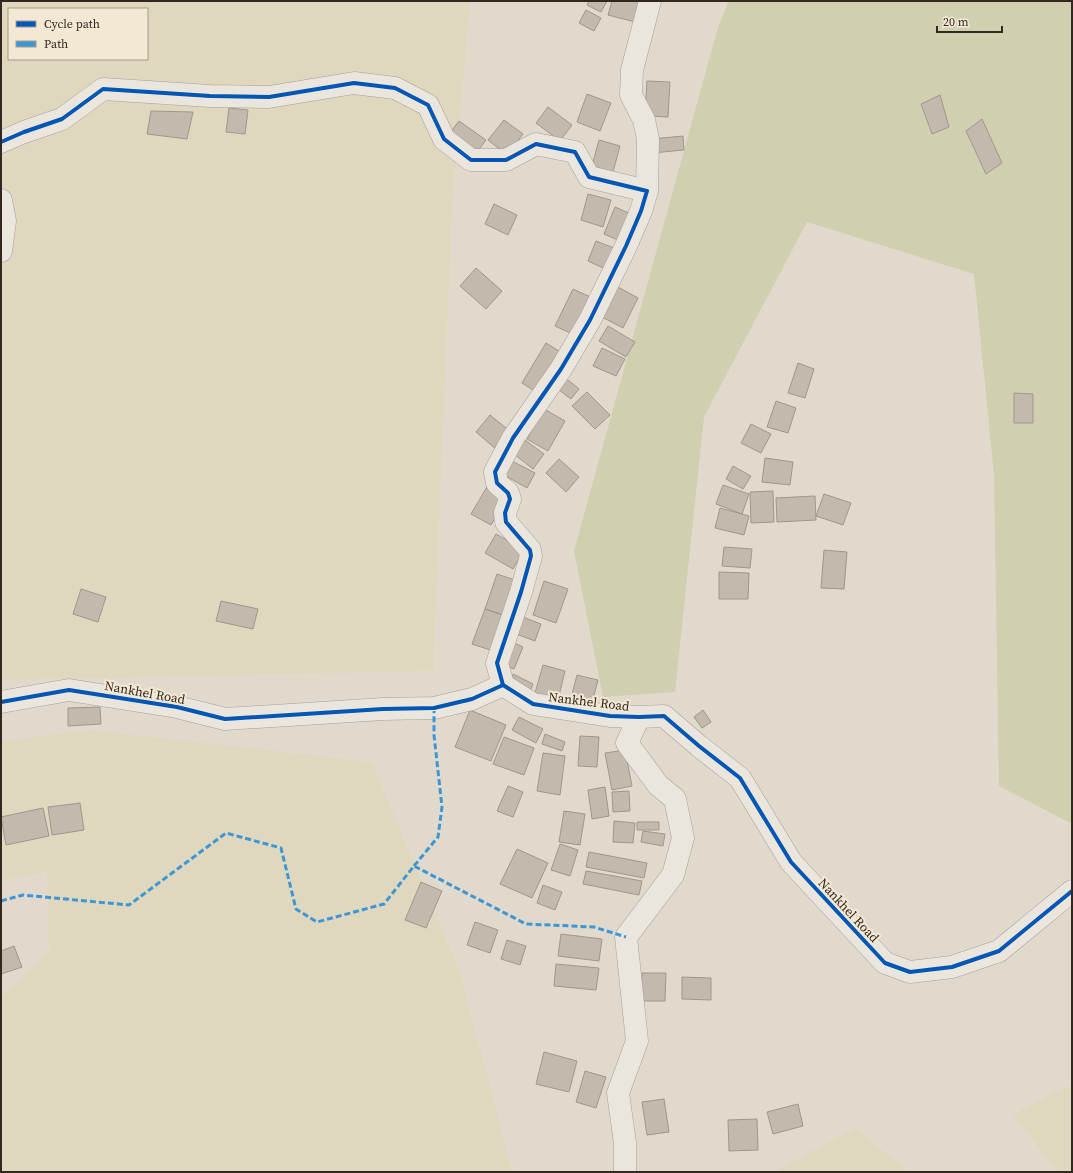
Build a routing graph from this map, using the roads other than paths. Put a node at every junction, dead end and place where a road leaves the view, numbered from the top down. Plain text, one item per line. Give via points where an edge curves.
1 (650, 1) edge
2 (1, 142) edge
3 (647, 191) junction
4 (1, 200) edge
5 (1, 251) edge
6 (503, 685) junction
7 (1, 702) edge
8 (639, 717) junction
9 (1072, 891) edge
10 (625, 1172) edge

1 - 3 street via 632,70 631,95 644,120 648,139
2 - 3 street via 62,119 103,89 269,97 354,83 395,88 428,105 444,139 471,160 506,160 536,144 575,152 589,177
3 - 6 street via 626,246 590,320 561,369 513,438 495,472 497,483 508,493 510,499 505,513 506,522 530,550 531,556 497,663
4 - 5 street via 5,221
6 - 7 street, Nankhel Road via 472,699 434,708 225,719 177,706 69,690
6 - 8 street, Nankhel Road via 533,704 610,716
8 - 9 street, Nankhel Road via 664,716 740,778 791,862 885,963 910,972 952,967 999,951
8 - 10 street via 627,743 658,785 675,799 683,838 673,875 626,937 636,1040 618,1093 625,1143

